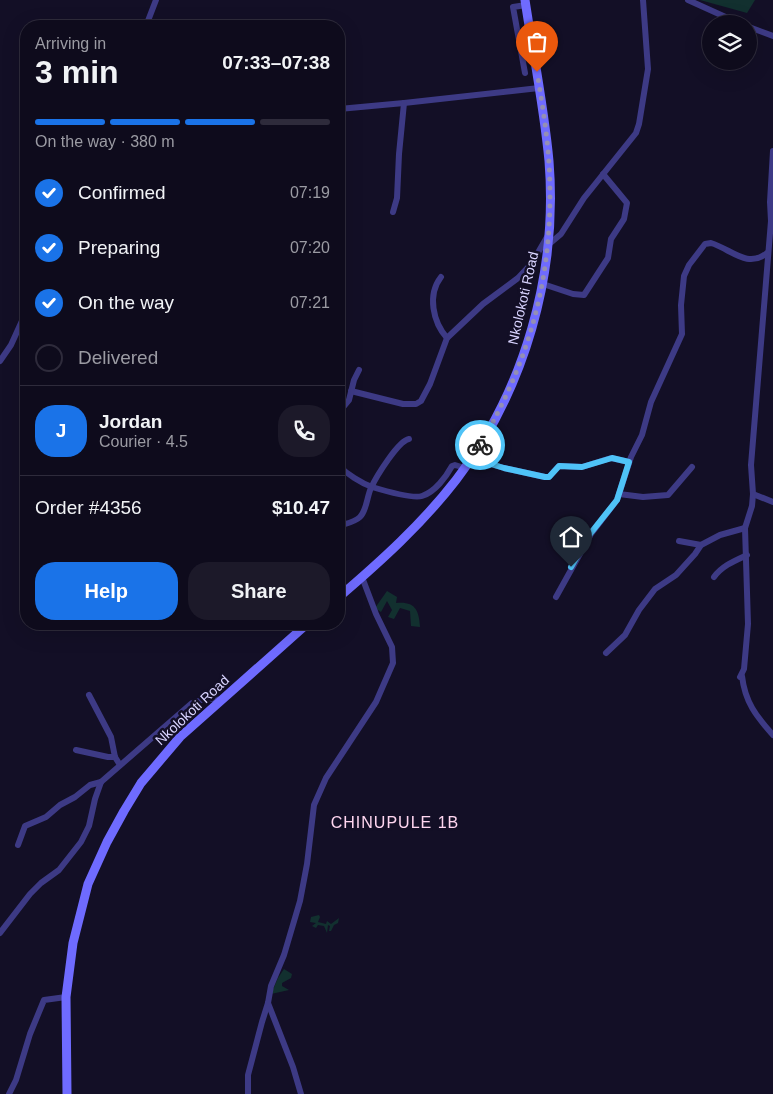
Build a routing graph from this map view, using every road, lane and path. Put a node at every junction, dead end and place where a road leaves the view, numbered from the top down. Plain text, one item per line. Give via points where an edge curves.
1 (156, 0) edge
2 (643, 0) edge
3 (688, 0) edge
4 (525, 2) edge
5 (721, 15) edge
6 (148, 20) edge
7 (757, 30) edge
8 (773, 36) edge
9 (525, 73) dead end
10 (539, 88) junction
11 (404, 104) junction
12 (345, 109) edge
13 (773, 152) edge
14 (603, 174) junction
15 (393, 212) dead end
16 (549, 234) junction
17 (548, 245) junction
18 (767, 253) junction
19 (441, 277) dead end
20 (543, 284) junction
21 (20, 325) edge
22 (447, 338) junction
23 (0, 361) edge
24 (360, 370) dead end
25 (351, 391) junction
26 (345, 407) edge
27 (409, 439) dead end
28 (471, 458) junction
29 (629, 462) junction
30 (692, 467) dead end
31 (464, 468) junction
32 (345, 470) edge
33 (371, 487) junction
34 (619, 494) junction
35 (753, 494) junction
36 (773, 502) edge
37 (345, 523) edge
38 (746, 528) junction
39 (679, 541) dead end
40 (701, 545) junction
41 (747, 555) junction
42 (362, 577) junction
43 (714, 578) dead end
44 (345, 592) edge
45 (556, 597) dead end
46 (300, 630) edge
47 (606, 653) dead end
48 (89, 695) dead end
49 (221, 700) junction
50 (773, 735) edge
51 (76, 750) dead end
52 (115, 757) junction
53 (120, 765) junction
54 (102, 782) junction
55 (18, 845) dead end
56 (0, 934) edge
57 (66, 997) junction
58 (268, 1003) junction
59 (9, 1094) edge
60 (67, 1094) edge
61 (248, 1094) edge
62 (301, 1094) edge

1 - 6 street
2 - 14 street via 648,68 639,124
3 - 5 street
4 - 9 street via 513,7
4 - 10 main road, Nkolokoti Road
7 - 8 street
10 - 11 street
10 - 16 main road, Nkolokoti Road via 549,161
11 - 12 street
11 - 15 street
13 - 18 street
14 - 17 street via 561,234
14 - 20 street via 627,203 624,219 611,239 608,258 584,295
16 - 17 main road, Nkolokoti Road
16 - 22 street via 532,263 518,278 483,304
17 - 20 main road, Nkolokoti Road
18 - 29 street via 757,260 748,260 710,243 705,244 689,265 682,294 682,334 651,402 642,435
18 - 35 street via 751,465
19 - 22 street via 434,290 433,302 437,323
20 - 28 main road, Nkolokoti Road via 523,358 503,404
21 - 23 street
22 - 25 street via 430,384 416,404
24 - 25 street
25 - 26 street
27 - 33 street via 400,445
28 - 29 street via 545,477 559,466 582,467 612,458
28 - 31 main road, Nkolokoti Road
29 - 34 street
30 - 34 street via 668,495 643,497
31 - 33 street via 452,466 436,488 423,496 410,497
31 - 42 main road, Nkolokoti Road via 421,521
32 - 33 street
33 - 37 street via 360,517
34 - 45 street via 586,540
35 - 36 street
35 - 38 street
38 - 40 street via 720,534
38 - 41 street
39 - 40 street
40 - 47 street via 676,575 655,589 625,635
41 - 43 street via 728,564
41 - 50 street via 748,624 741,676 750,708
42 - 44 main road, Nkolokoti Road
42 - 58 street via 392,647 393,663 376,702 317,797 300,901
46 - 49 main road, Nkolokoti Road
48 - 52 street via 111,737
49 - 53 street via 208,698 192,703
49 - 57 main road, Nkolokoti Road via 162,756 141,783 107,842 88,884 73,943
51 - 52 street
52 - 53 street
53 - 54 street
54 - 55 street via 90,785 46,817 27,824
54 - 56 street via 90,826 81,842 60,870 30,894
57 - 59 street via 44,1000
57 - 60 main road, Nkolokoti Road
58 - 61 street via 248,1074
58 - 62 street

